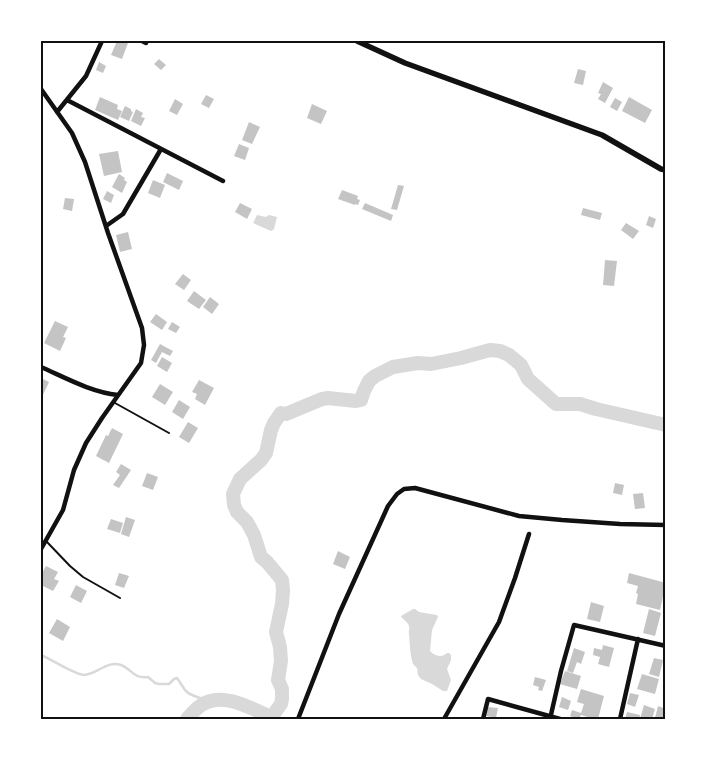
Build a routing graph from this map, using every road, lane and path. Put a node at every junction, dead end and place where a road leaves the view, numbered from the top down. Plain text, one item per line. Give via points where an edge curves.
1 (102, 41) edge
2 (357, 41) edge
3 (41, 89) edge
4 (66, 100) junction
5 (57, 112) junction
6 (161, 149) junction
7 (666, 170) edge
8 (222, 182) dead end
9 (106, 226) junction
10 (41, 367) edge
11 (118, 395) junction
12 (113, 402) junction
13 (169, 433) dead end
14 (666, 525) edge
15 (529, 534) dead end
16 (46, 541) junction
17 (41, 550) edge
18 (120, 598) dead end
19 (638, 639) junction
20 (666, 646) edge
21 (550, 718) edge
22 (298, 719) edge
23 (444, 719) edge
24 (483, 719) edge
25 (560, 719) edge
26 (620, 719) edge

1 - 4 street via 86,76
2 - 7 street via 405,63 602,135
3 - 5 street
4 - 5 street
4 - 6 street
5 - 9 street via 72,133 85,162
6 - 8 street
6 - 9 street via 123,214
9 - 11 street via 142,328 144,344 141,363
10 - 11 street via 92,389
11 - 12 street
12 - 13 lane
12 - 16 street via 86,443 74,470 63,510
14 - 22 street via 519,516 415,488 404,489 396,494 378,526
15 - 23 street via 499,622
16 - 17 street
16 - 18 lane via 77,572
19 - 20 street
19 - 21 street via 574,625
19 - 26 street
21 - 24 street via 488,699
21 - 25 street

